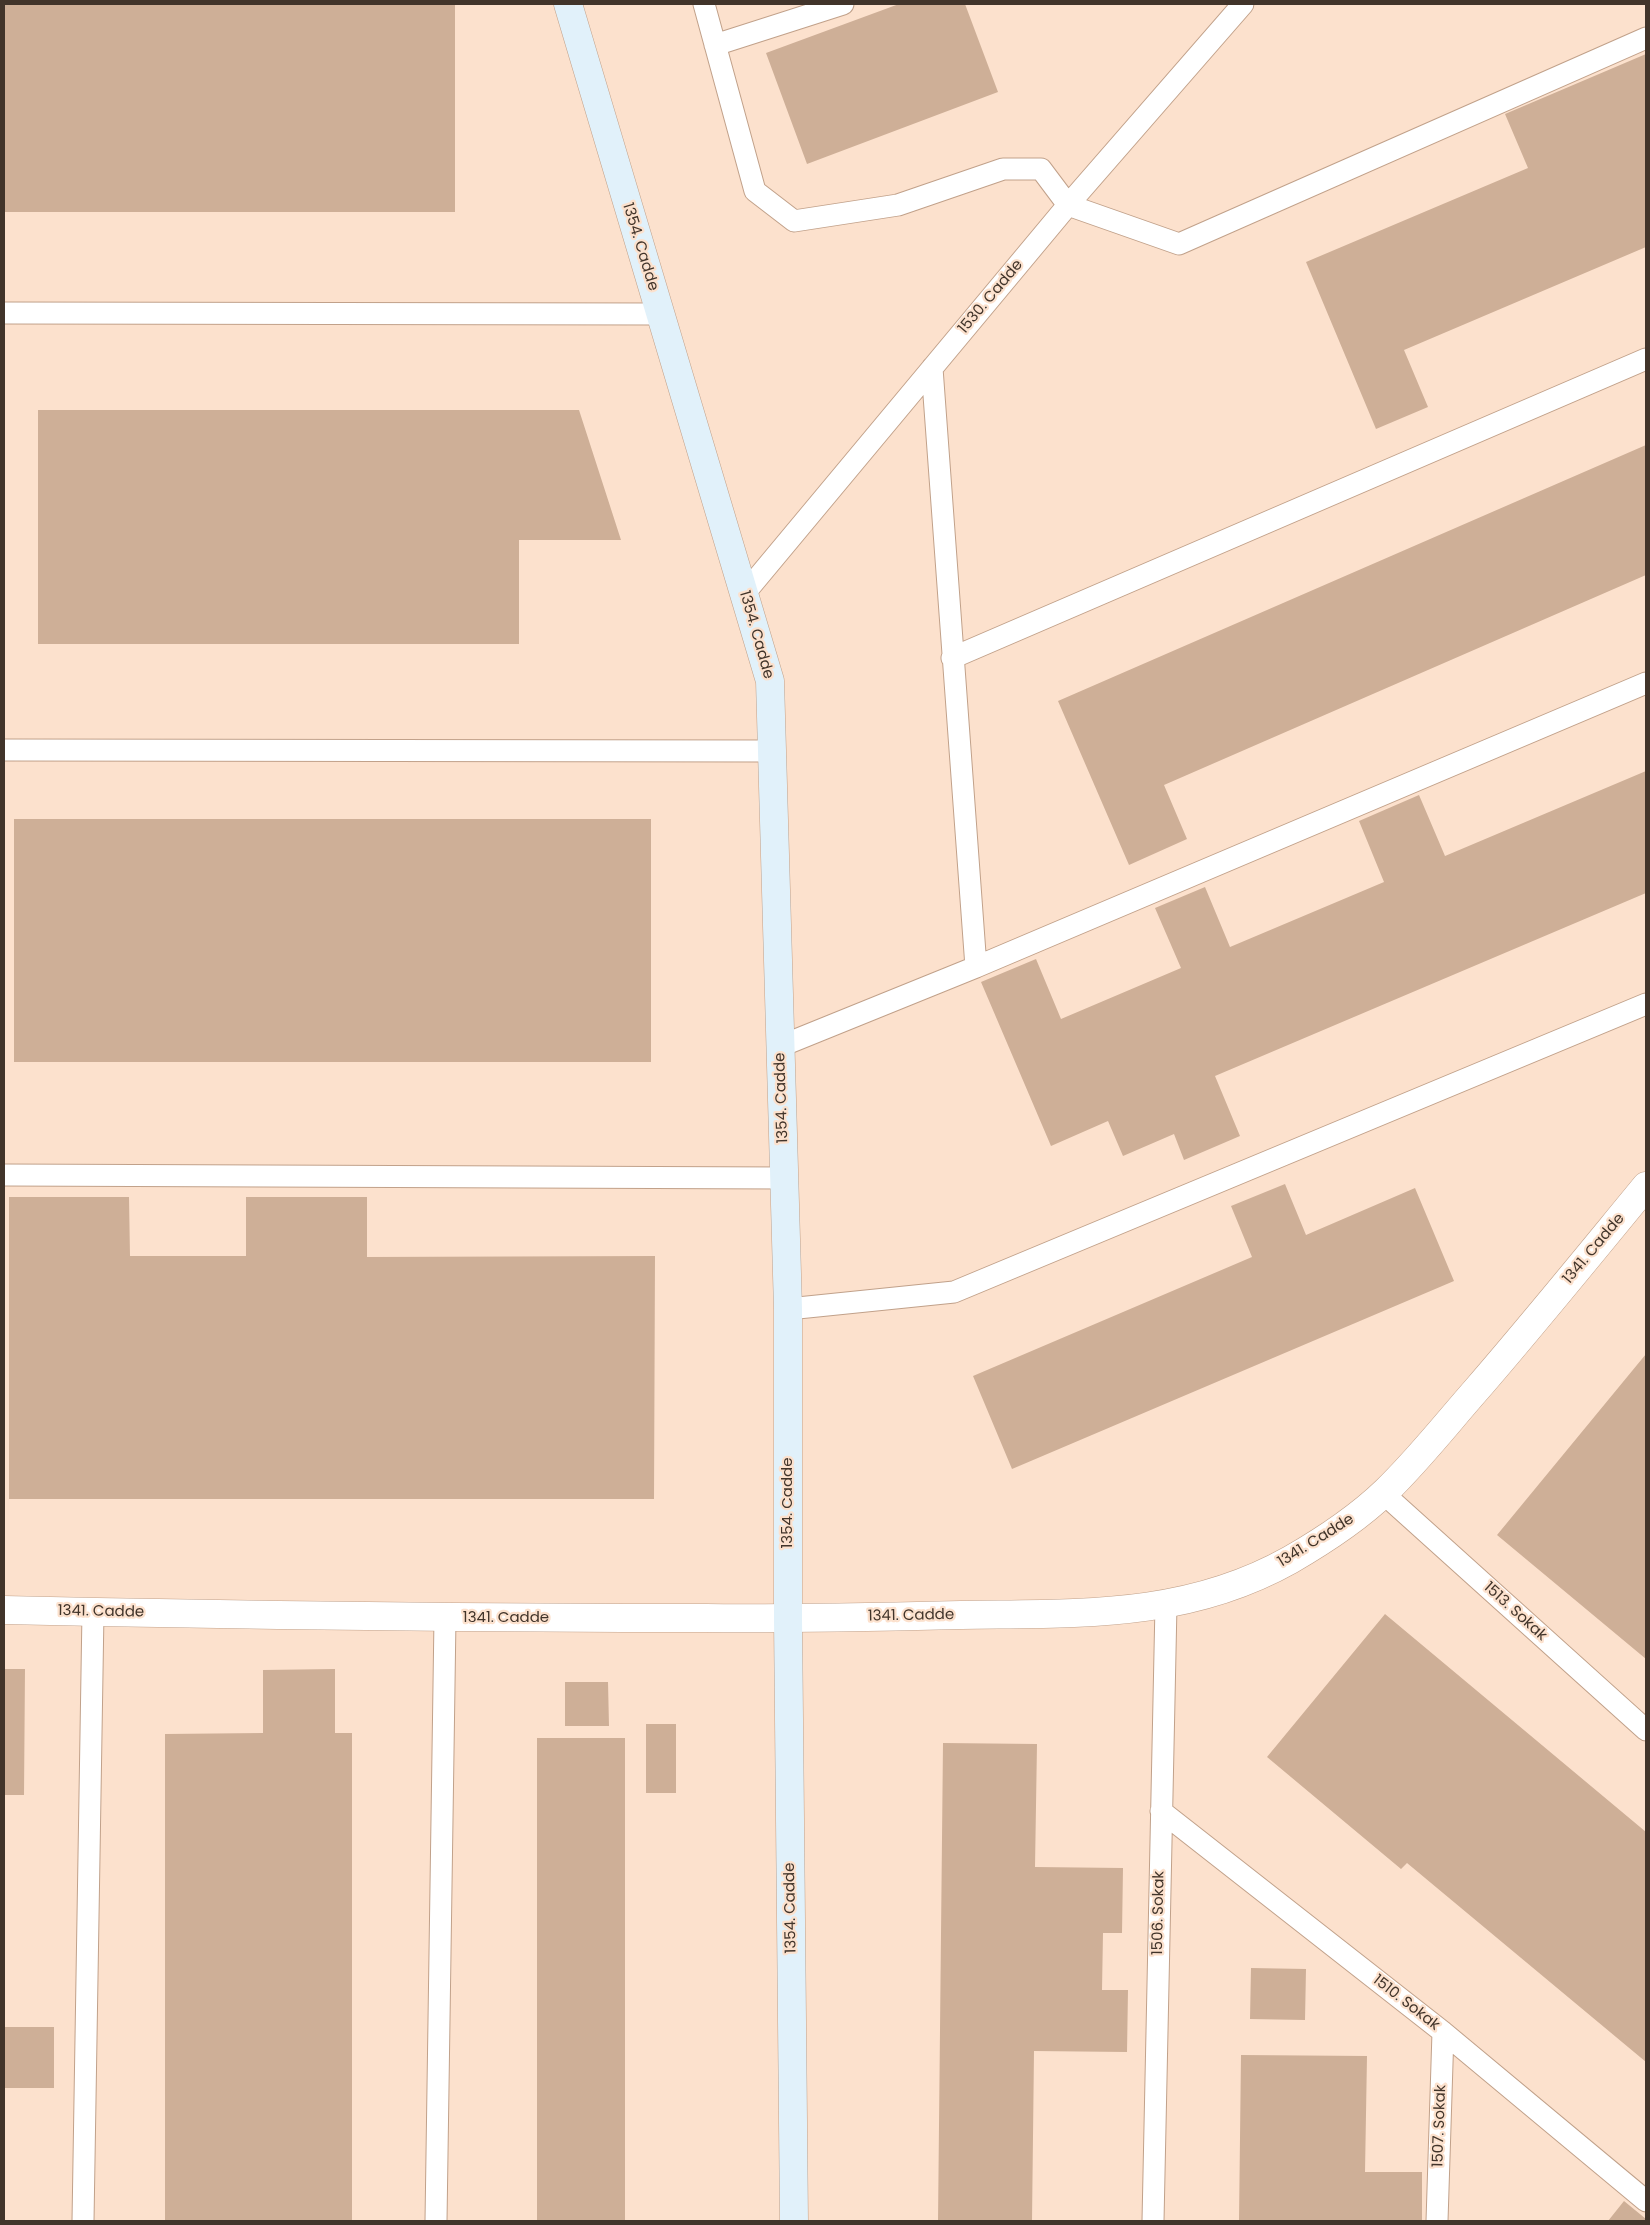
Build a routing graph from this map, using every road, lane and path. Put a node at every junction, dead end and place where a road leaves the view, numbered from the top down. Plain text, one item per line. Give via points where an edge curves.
1 (568, 4) edge
2 (704, 4) edge
3 (843, 4) edge
4 (1243, 4) edge
5 (1646, 38) edge
6 (715, 45) junction
7 (1068, 205) junction
8 (4, 313) edge
9 (661, 314) junction
10 (1646, 358) edge
11 (932, 368) junction
12 (744, 594) junction
13 (952, 658) junction
14 (1646, 683) edge
15 (4, 750) edge
16 (772, 751) junction
17 (976, 966) junction
18 (1646, 1004) edge
19 (780, 1046) junction
20 (4, 1175) edge
21 (784, 1178) junction
22 (1646, 1186) edge
23 (788, 1309) junction
24 (1384, 1494) junction
25 (1166, 1605) junction
26 (4, 1610) edge
27 (93, 1612) junction
28 (445, 1618) junction
29 (788, 1619) junction
30 (1646, 1730) edge
31 (1161, 1811) junction
32 (1442, 2032) junction
33 (1646, 2201) edge
34 (83, 2221) edge
35 (436, 2221) edge
36 (794, 2221) edge
37 (1153, 2221) edge
38 (1437, 2221) edge

1 - 9 main road, 1354. Cadde
2 - 6 lane
3 - 6 lane
4 - 7 lane, 1530. Cadde
5 - 7 lane via 1179,244
6 - 7 lane via 755,191 794,221 898,205 1003,169 1041,169
7 - 11 lane, 1530. Cadde
8 - 9 lane
9 - 12 main road, 1354. Cadde
10 - 13 lane
11 - 12 lane, 1530. Cadde
11 - 13 lane
12 - 16 main road, 1354. Cadde via 770,680
13 - 17 lane
14 - 17 lane
15 - 16 lane
16 - 19 main road, 1354. Cadde
17 - 19 lane
18 - 23 lane via 954,1292
19 - 21 main road, 1354. Cadde
20 - 21 lane
21 - 23 main road, 1354. Cadde
22 - 24 street, 1341. Cadde via 1504,1357
23 - 29 main road, 1354. Cadde
24 - 25 street, 1341. Cadde via 1288,1561 1214,1592
24 - 30 lane, 1513. Sokak
25 - 29 street, 1341. Cadde via 1113,1612
25 - 31 lane, 1506. Sokak
26 - 27 street, 1341. Cadde
27 - 28 street, 1341. Cadde
27 - 34 lane
28 - 29 street, 1341. Cadde
28 - 35 lane
29 - 36 main road, 1354. Cadde
31 - 32 lane, 1510. Sokak
31 - 37 lane, 1506. Sokak
32 - 33 lane, 1510. Sokak
32 - 38 lane, 1507. Sokak

